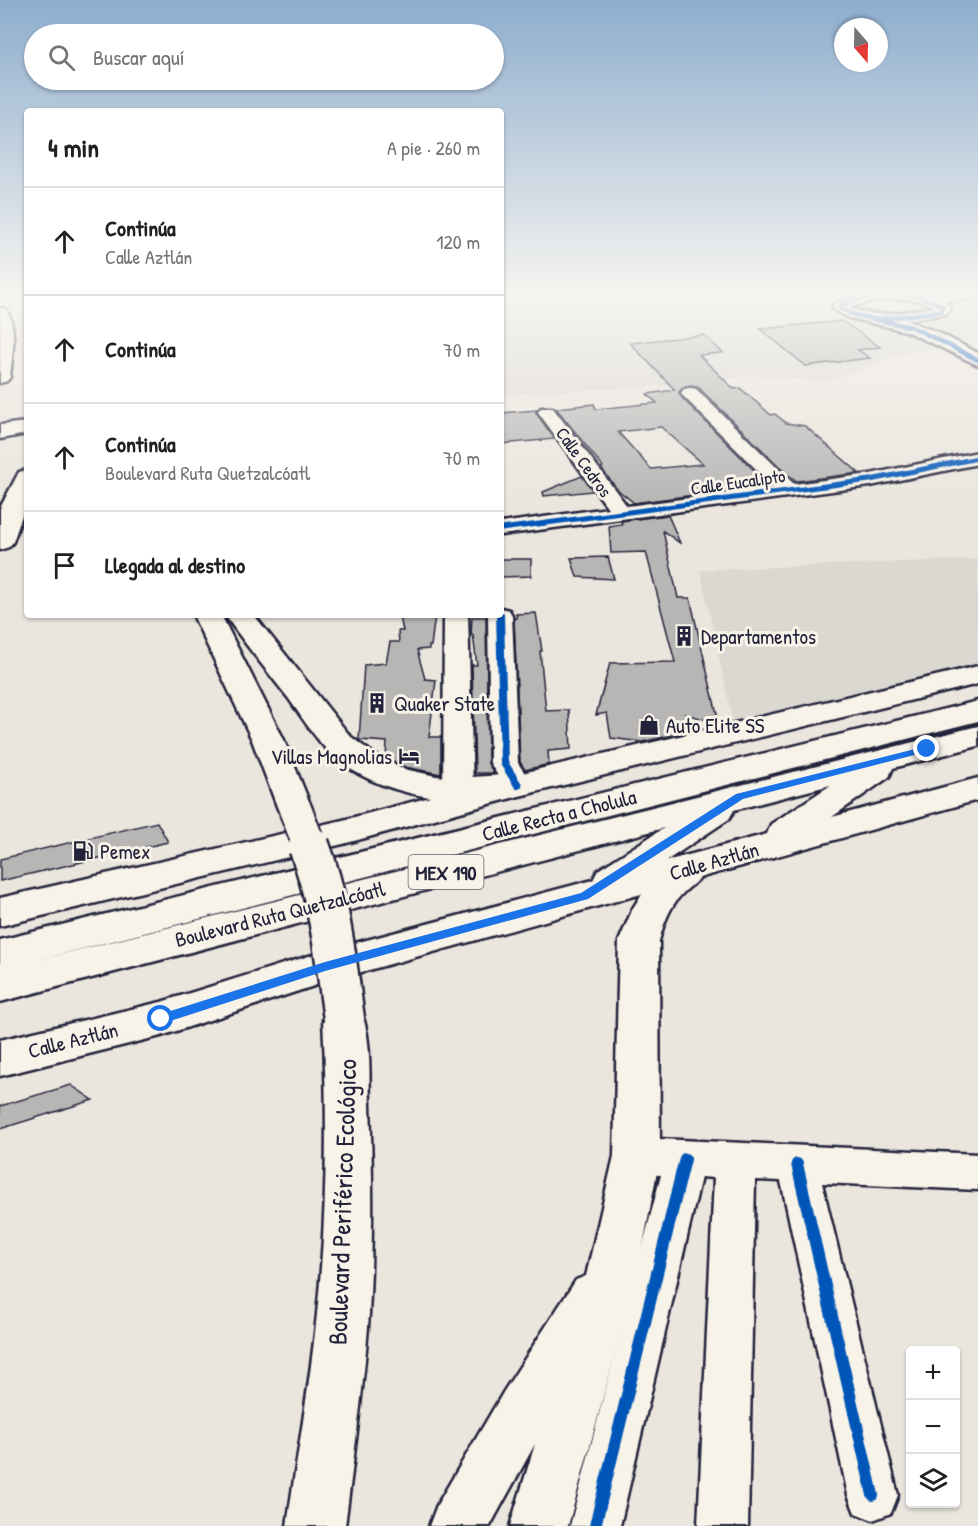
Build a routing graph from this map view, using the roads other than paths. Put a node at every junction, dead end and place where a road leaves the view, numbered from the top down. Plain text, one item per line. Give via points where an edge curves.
1 (690, 393) dead end
2 (547, 412) dead end
3 (24, 428) edge
4 (0, 432) edge
5 (978, 458) edge
6 (24, 483) edge
7 (789, 490) junction
8 (622, 513) junction
9 (504, 529) edge
10 (0, 542) edge
11 (208, 618) edge
12 (241, 618) edge
13 (456, 618) edge
14 (500, 618) edge
15 (978, 675) edge
16 (978, 711) edge
17 (978, 736) edge
18 (978, 748) edge
19 (910, 753) junction
20 (779, 760) junction
21 (518, 785) junction
22 (458, 789) junction
23 (978, 789) edge
24 (740, 796) junction
25 (343, 832) junction
26 (466, 837) junction
27 (765, 846) junction
28 (690, 868) junction
29 (585, 896) junction
30 (0, 912) edge
31 (0, 955) edge
32 (0, 986) edge
33 (0, 1058) edge
34 (637, 1156) junction
35 (686, 1159) junction
36 (735, 1161) junction
37 (797, 1164) junction
38 (978, 1172) edge
39 (614, 1266) junction
40 (873, 1495) dead end
41 (316, 1526) edge
42 (458, 1526) edge
43 (539, 1526) edge
44 (595, 1526) edge
45 (723, 1526) edge

1 - 7 street
2 - 8 street, Calle Cedros
3 - 4 main road
5 - 7 street, Calle Eucalipto via 870,480
6 - 10 main road
7 - 8 street, Calle Eucalipto
8 - 9 street, Calle Eucalipto
11 - 41 main road, Boulevard Periférico Ecológico, bridge via 268,740 316,864 333,941 344,1019 349,1155 343,1315
12 - 22 main road via 349,753 395,778
13 - 22 street
14 - 21 street via 504,763
15 - 21 main road, Calle Recta a Cholula
16 - 20 main road, Calle Recta a Cholula / MEX 190
17 - 19 main road, Boulevard Ruta Quetzalcóatl / MEX 190
18 - 19 main road
19 - 24 main road, Boulevard Ruta Quetzalcóatl / MEX 190
19 - 27 main road
20 - 21 main road
20 - 26 main road, Calle Recta a Cholula / MEX 190
21 - 22 main road
21 - 25 main road, Calle Recta a Cholula
23 - 27 main road, Calle Aztlán
24 - 29 main road
24 - 32 main road, Boulevard Ruta Quetzalcóatl / MEX 190
25 - 26 main road
25 - 30 main road, Calle Recta a Cholula
26 - 31 main road, Calle Recta a Cholula / MEX 190
27 - 28 main road, Calle Aztlán
28 - 29 main road, Calle Aztlán
28 - 34 main road via 670,880 659,895 639,941
29 - 33 main road, Calle Aztlán via 325,967 161,1019
34 - 35 street
34 - 39 main road
35 - 36 street
35 - 44 street
36 - 37 street
36 - 45 street
37 - 38 street
37 - 40 street
39 - 42 main road via 523,1410
39 - 43 main road

